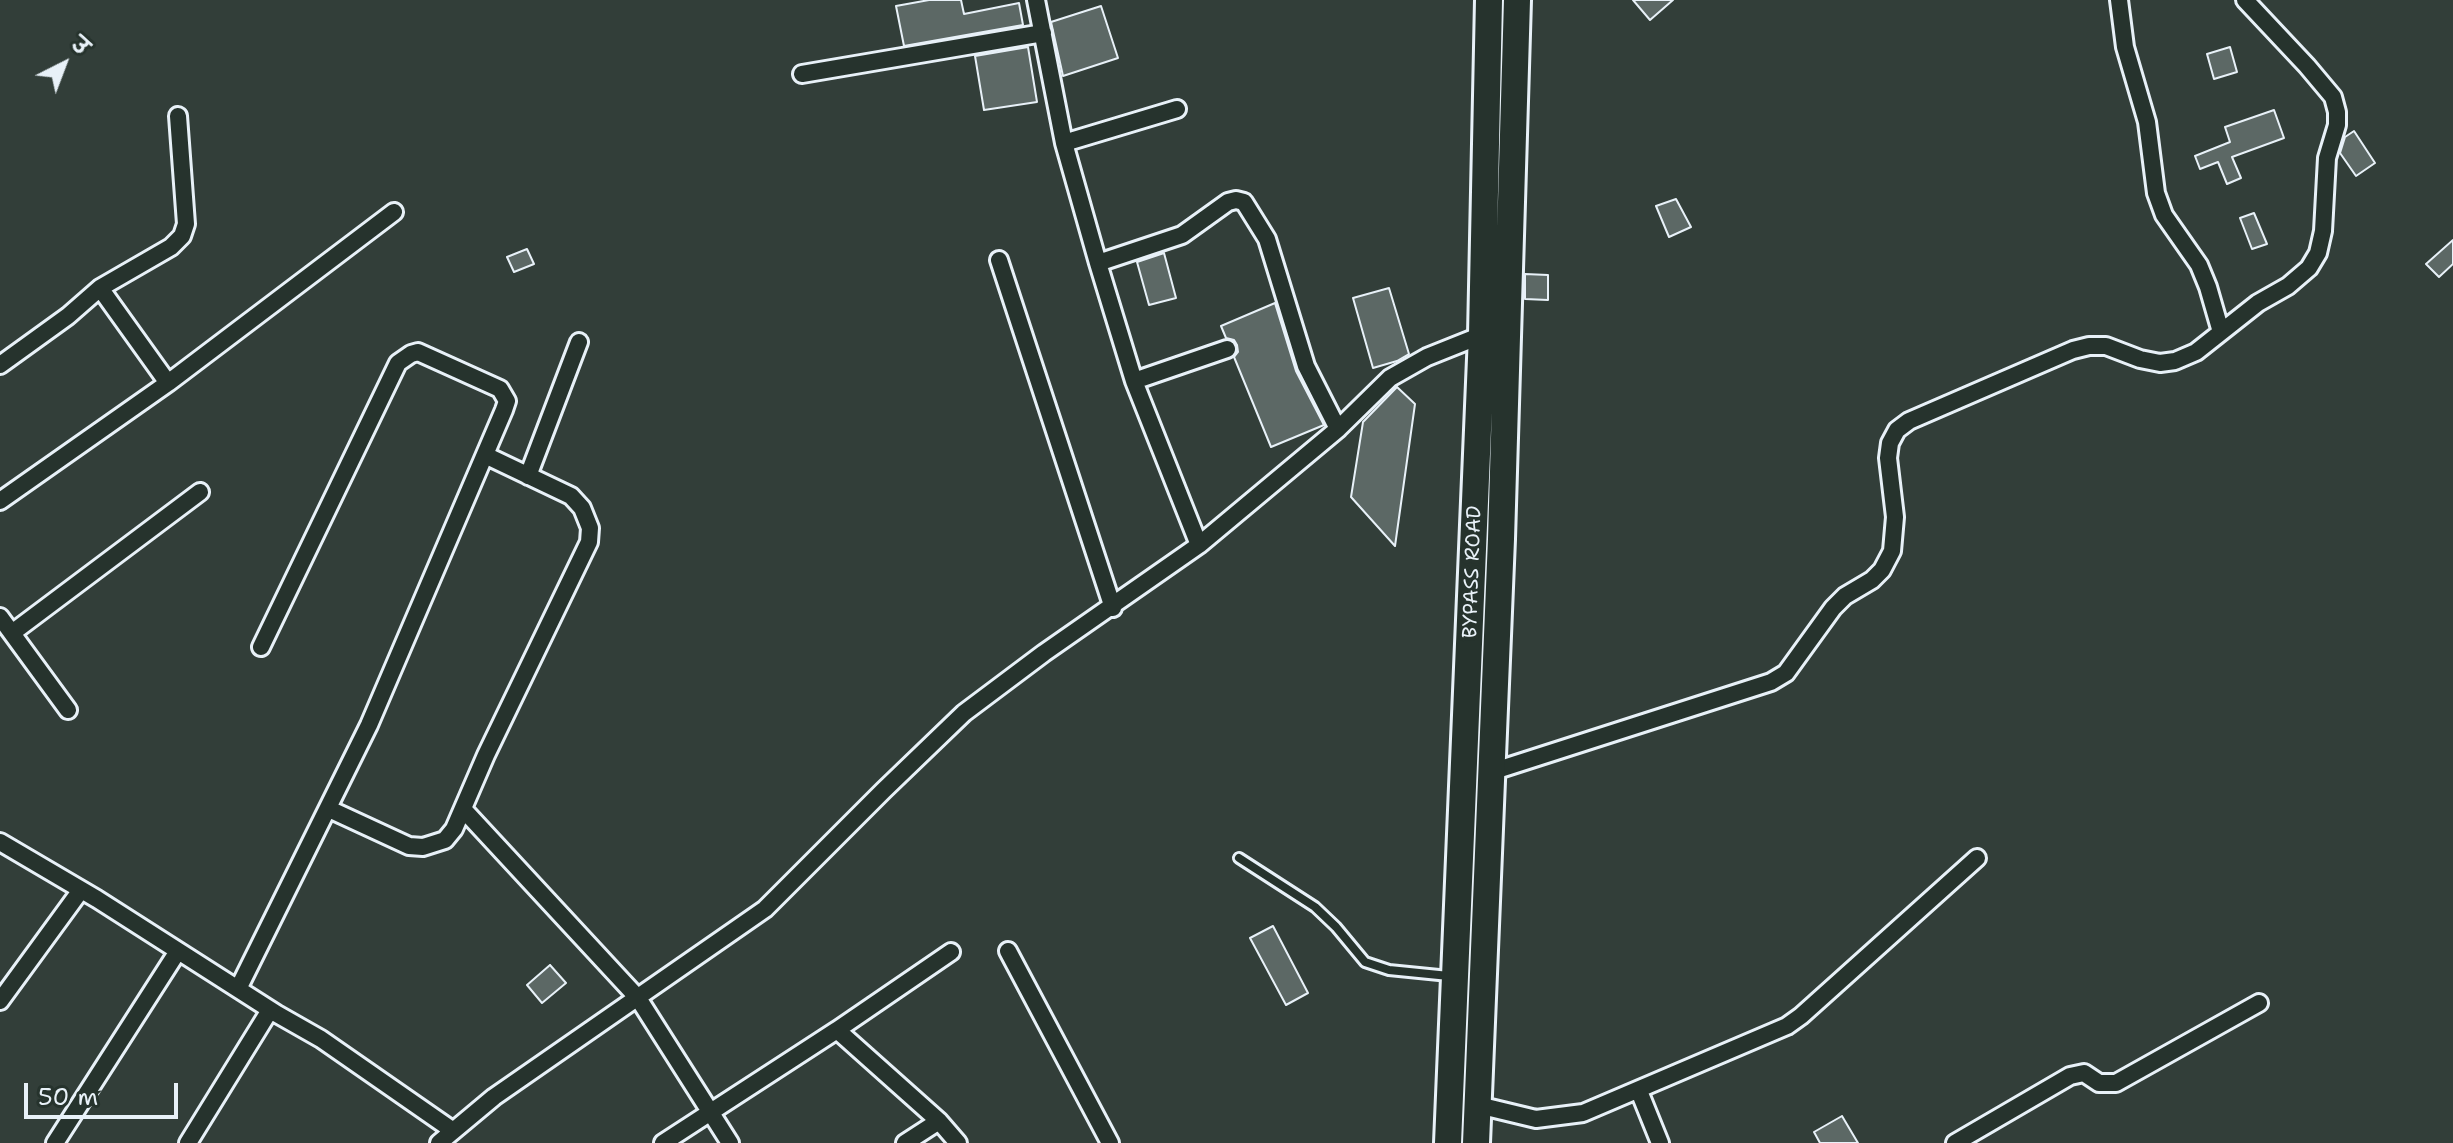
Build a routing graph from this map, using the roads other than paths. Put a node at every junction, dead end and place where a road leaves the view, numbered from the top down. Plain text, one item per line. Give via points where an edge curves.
1 (1036, 0) edge
2 (1489, 0) edge
3 (1517, 0) edge
4 (2119, 0) edge
5 (2245, 0) edge
6 (1043, 33) junction
7 (802, 74) dead end
8 (1177, 109) dead end
9 (178, 116) dead end
10 (1064, 143) junction
11 (394, 212) dead end
12 (999, 260) dead end
13 (1098, 263) junction
14 (100, 288) junction
15 (2221, 332) junction
16 (1482, 335) junction
17 (579, 342) dead end
18 (1227, 349) dead end
19 (0, 365) edge
20 (1134, 381) junction
21 (168, 383) junction
22 (1338, 429) junction
23 (485, 455) junction
24 (528, 476) junction
25 (200, 492) dead end
26 (0, 501) edge
27 (1199, 545) junction
28 (1113, 608) junction
29 (0, 617) edge
30 (12, 633) junction
31 (261, 647) dead end
32 (68, 710) dead end
33 (1491, 772) junction
34 (329, 809) junction
35 (463, 809) junction
36 (0, 842) edge
37 (1239, 858) dead end
38 (1977, 858) dead end
39 (81, 890) junction
40 (178, 951) junction
41 (1008, 951) dead end
42 (951, 952) dead end
43 (1455, 977) junction
44 (238, 989) junction
45 (638, 998) junction
46 (0, 1001) edge
47 (2259, 1003) dead end
48 (270, 1010) junction
49 (837, 1030) junction
50 (1639, 1091) junction
51 (1478, 1105) junction
52 (711, 1113) junction
53 (939, 1121) junction
54 (452, 1130) junction
55 (60, 1141) edge
56 (188, 1143) edge
57 (439, 1143) edge
58 (663, 1143) edge
59 (730, 1143) edge
60 (905, 1143) edge
61 (958, 1143) edge
62 (1110, 1143) edge
63 (1448, 1143) edge
64 (1476, 1143) edge
65 (1660, 1143) edge
66 (1955, 1143) edge

1 - 6 street
2 - 16 main road, BYPASS ROAD
3 - 33 main road, BYPASS ROAD
4 - 15 street via 2125,47 2147,122 2156,193 2164,215 2199,265
5 - 15 street via 2333,97 2337,125 2327,158 2318,253 2288,286
6 - 7 street
6 - 10 street
8 - 10 street
9 - 14 street via 186,224 182,236
10 - 13 street
11 - 21 street
12 - 28 street
13 - 20 street
13 - 22 street via 1182,235 1228,202 1244,202 1267,239 1306,366
14 - 19 street
14 - 21 street
15 - 33 street via 2196,352 2160,363 2106,346 2073,350 1909,421 1897,430 1888,458 1895,517 1892,551 1872,580 1833,608 1786,673
16 - 22 street via 1390,378
16 - 43 main road, BYPASS ROAD
17 - 24 street
18 - 20 street
20 - 27 street
21 - 26 street
22 - 27 street
23 - 24 street
23 - 31 street via 507,401 505,394 418,352 404,358 390,377
23 - 34 street
24 - 35 street via 571,496 590,528 589,542
25 - 30 street
27 - 28 street
28 - 45 street via 964,713 765,909
29 - 30 street
30 - 32 street
33 - 51 main road, BYPASS ROAD
34 - 35 street via 409,846 423,847 445,840
34 - 44 street
35 - 45 street
36 - 39 street
37 - 43 lane via 1315,907 1365,962
38 - 50 street via 1787,1026
39 - 40 street
39 - 46 street
40 - 44 street
40 - 55 street
41 - 62 street
42 - 49 street
43 - 63 main road, BYPASS ROAD
44 - 48 street
45 - 52 street
45 - 54 street
47 - 66 street via 2116,1083 2099,1083 2084,1073 2070,1076
48 - 54 street
48 - 56 street
49 - 52 street
49 - 53 street
50 - 51 street via 1556,1118 1514,1116
50 - 65 street
51 - 64 main road, BYPASS ROAD
52 - 58 street
52 - 59 street
53 - 60 street
53 - 61 street
54 - 57 street

